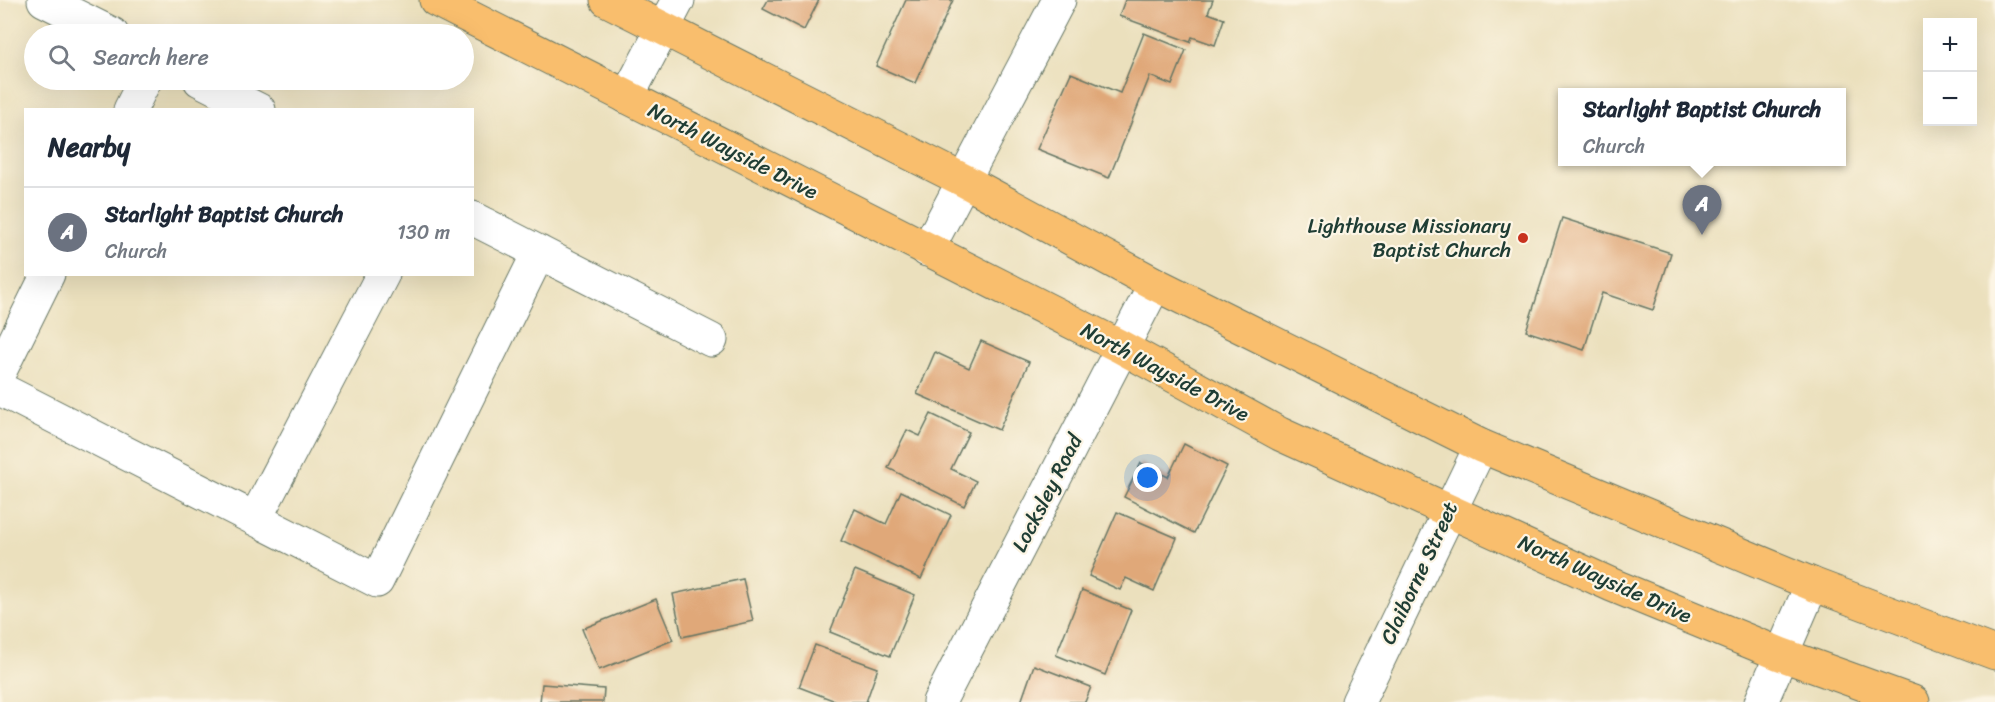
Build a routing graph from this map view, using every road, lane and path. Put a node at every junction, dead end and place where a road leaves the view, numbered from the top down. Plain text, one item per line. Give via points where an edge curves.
1 (44, 0) edge
2 (436, 0) edge
3 (608, 0) edge
4 (1059, 0) edge
5 (671, 14) edge
6 (92, 24) edge
7 (140, 90) edge
8 (220, 90) edge
9 (627, 97) junction
10 (131, 108) edge
11 (255, 108) edge
12 (965, 181) junction
13 (474, 219) edge
14 (927, 250) junction
15 (540, 252) junction
16 (47, 276) edge
17 (381, 276) edge
18 (1155, 284) junction
19 (711, 340) dead end
20 (1121, 347) junction
21 (0, 371) edge
22 (0, 389) edge
23 (1481, 446) junction
24 (1449, 508) junction
25 (255, 519) junction
26 (1812, 584) junction
27 (1995, 652) edge
28 (1780, 654) junction
29 (939, 702) edge
30 (1358, 702) edge
31 (1761, 702) edge
32 (1913, 702) edge

1 - 6 street
2 - 9 main road, North Wayside Drive
3 - 5 main road
4 - 12 street
5 - 9 street
5 - 12 main road
7 - 10 street
8 - 11 street
9 - 14 main road, North Wayside Drive
12 - 14 street
12 - 18 main road
13 - 15 street
14 - 20 main road, North Wayside Drive
15 - 19 street
15 - 25 street via 377,581
16 - 21 street
17 - 25 street
18 - 20 street, Locksley Road
18 - 23 main road
20 - 24 main road, North Wayside Drive via 1280,434
20 - 29 street, Locksley Road
22 - 25 street
23 - 24 street, Claiborne Street
23 - 26 main road
24 - 28 main road, North Wayside Drive via 1612,585
24 - 30 street, Claiborne Street
26 - 27 main road
26 - 28 street
28 - 31 street
28 - 32 main road, North Wayside Drive

